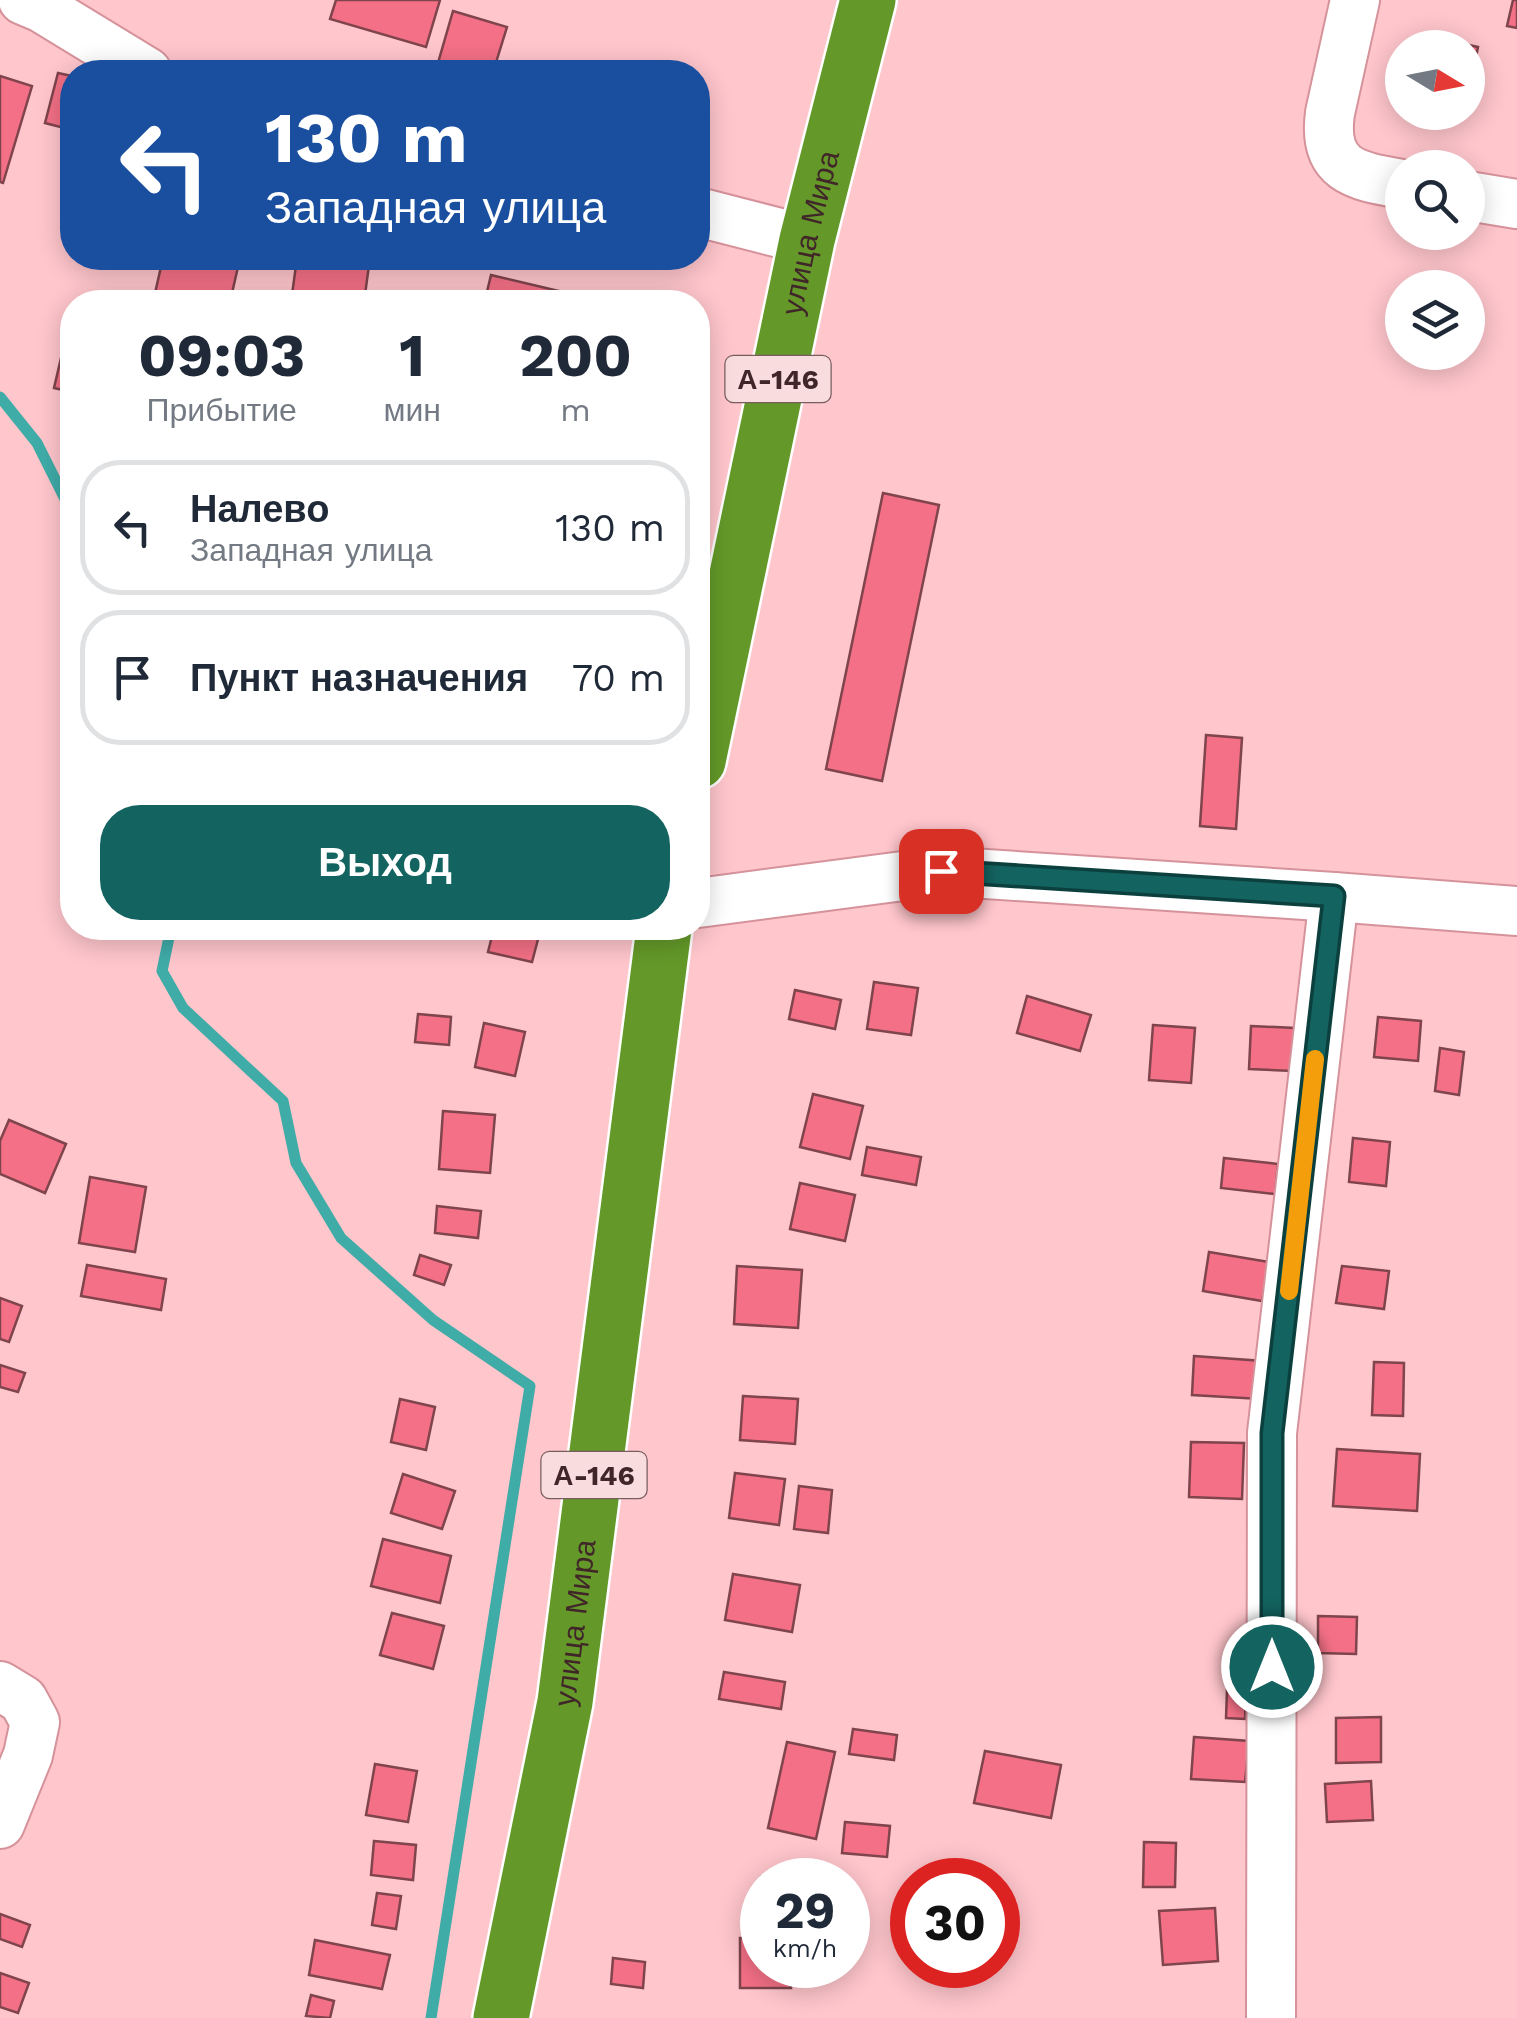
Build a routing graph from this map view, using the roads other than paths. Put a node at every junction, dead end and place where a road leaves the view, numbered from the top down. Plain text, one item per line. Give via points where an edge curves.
1 (23, 0) edge
2 (868, 0) edge
3 (1355, 0) edge
4 (127, 60) edge
5 (1385, 181) edge
6 (1485, 199) edge
7 (1517, 204) edge
8 (710, 215) edge
9 (808, 240) junction
10 (710, 704) edge
11 (1334, 896) junction
12 (710, 901) edge
13 (1517, 911) edge
14 (662, 940) edge
15 (0, 1686) edge
16 (0, 1824) edge
17 (501, 2018) edge
18 (1271, 2018) edge

1 - 4 street
2 - 9 highway, улица Мира / А-146
3 - 5 street via 1328,132 1348,170
6 - 7 street
8 - 9 street
9 - 10 highway, улица Мира / А-146
11 - 12 street via 941,871
11 - 13 street
11 - 18 street via 1272,1433
14 - 17 highway, улица Мира / А-146 via 565,1702
15 - 16 street via 23,1700 34,1722

